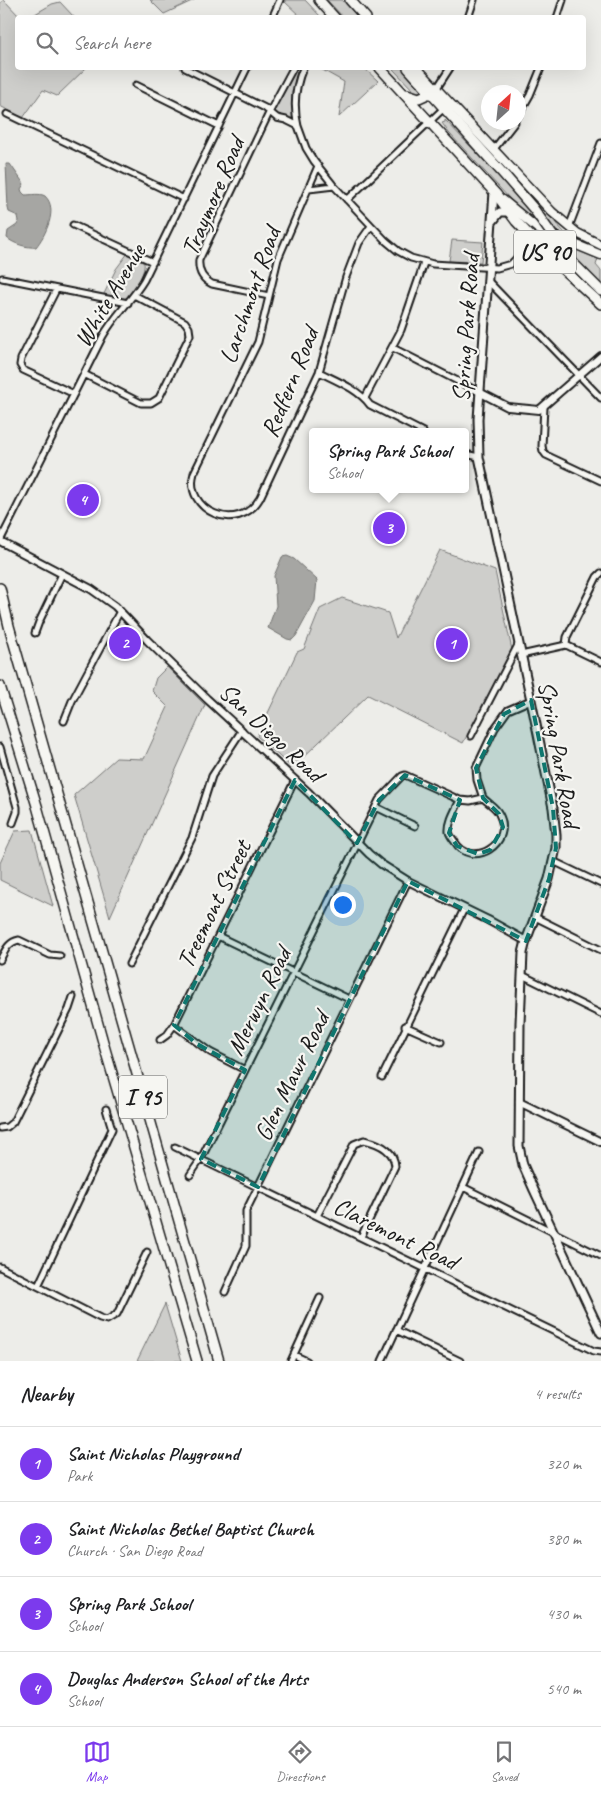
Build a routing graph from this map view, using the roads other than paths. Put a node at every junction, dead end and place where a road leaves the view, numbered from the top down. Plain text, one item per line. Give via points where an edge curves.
1 (280, 0) edge
2 (319, 0) edge
3 (350, 0) edge
4 (474, 0) edge
5 (562, 0) edge
6 (273, 15) edge
7 (332, 15) edge
8 (363, 15) edge
9 (469, 15) edge
10 (558, 15) edge
11 (189, 70) edge
12 (246, 70) edge
13 (292, 70) edge
14 (302, 70) edge
15 (382, 70) edge
16 (410, 70) edge
17 (418, 70) edge
18 (449, 70) edge
19 (540, 70) edge
20 (136, 85) dead end
21 (402, 91) junction
22 (434, 91) junction
23 (235, 93) junction
24 (526, 102) edge
25 (444, 108) junction
26 (270, 112) junction
27 (7, 114) dead end
28 (431, 122) junction
29 (219, 126) junction
30 (298, 126) junction
31 (508, 130) edge
32 (601, 142) edge
33 (494, 149) junction
34 (318, 166) junction
35 (334, 186) junction
36 (309, 189) junction
37 (495, 193) junction
38 (184, 199) junction
39 (347, 200) junction
40 (510, 212) junction
41 (520, 215) junction
42 (492, 224) junction
43 (73, 225) dead end
44 (371, 226) junction
45 (569, 227) junction
46 (534, 240) junction
47 (601, 245) edge
48 (601, 255) edge
49 (153, 262) junction
50 (424, 263) junction
51 (489, 268) junction
52 (2, 278) dead end
53 (488, 281) junction
54 (56, 290) junction
55 (601, 291) edge
56 (134, 296) junction
57 (269, 296) junction
58 (128, 303) junction
59 (601, 304) edge
60 (393, 348) junction
61 (601, 356) edge
62 (319, 372) junction
63 (84, 374) junction
64 (579, 376) junction
65 (481, 393) junction
66 (74, 394) junction
67 (365, 398) junction
68 (601, 398) edge
69 (544, 408) junction
70 (415, 428) edge
71 (469, 455) edge
72 (479, 457) junction
73 (601, 481) edge
74 (211, 511) joint
75 (0, 541) edge
76 (601, 573) edge
77 (62, 574) junction
78 (0, 588) edge
79 (120, 611) junction
80 (35, 634) dead end
81 (518, 645) junction
82 (566, 645) junction
83 (521, 655) junction
84 (601, 662) edge
85 (0, 686) edge
86 (531, 700) junction
87 (64, 721) dead end
88 (242, 730) junction
89 (470, 736) dead end
90 (0, 747) edge
91 (295, 780) junction
92 (483, 798) junction
93 (460, 800) junction
94 (376, 807) junction
95 (13, 823) dead end
96 (415, 826) dead end
97 (357, 843) junction
98 (553, 861) junction
99 (408, 881) junction
100 (601, 884) edge
101 (464, 908) junction
102 (535, 917) junction
103 (218, 936) junction
104 (526, 941) junction
105 (601, 950) edge
106 (60, 956) dead end
107 (0, 960) edge
108 (129, 964) dead end
109 (293, 972) junction
110 (522, 974) junction
111 (72, 997) dead end
112 (348, 999) junction
113 (601, 1014) edge
114 (174, 1025) junction
115 (405, 1026) junction
116 (160, 1040) dead end
117 (441, 1042) dead end
118 (245, 1070) junction
119 (382, 1077) dead end
120 (519, 1102) junction
121 (106, 1109) dead end
122 (0, 1128) edge
123 (601, 1142) edge
124 (175, 1147) dead end
125 (479, 1152) dead end
126 (201, 1159) junction
127 (190, 1175) dead end
128 (258, 1187) junction
129 (463, 1187) junction
130 (317, 1216) junction
131 (553, 1231) junction
132 (361, 1237) junction
133 (147, 1252) dead end
134 (601, 1256) edge
135 (0, 1267) edge
136 (425, 1268) junction
137 (38, 1286) junction
138 (225, 1292) dead end
139 (320, 1298) dead end
140 (396, 1330) junction
141 (601, 1333) edge
142 (601, 1352) edge
143 (294, 1355) junction
144 (197, 1361) edge
145 (219, 1361) edge
146 (291, 1361) edge
147 (307, 1361) edge
148 (382, 1361) edge
149 (460, 1361) edge

1 - 6 street
2 - 7 highway
3 - 8 highway
4 - 9 street
5 - 10 street
11 - 23 street
12 - 23 street, White Avenue
13 - 26 street, Traymore Road
14 - 30 street via 294,102
15 - 21 highway, US 90
16 - 22 highway, US 90
17 - 22 main road
18 - 22 street
19 - 24 street
20 - 29 street
21 - 22 highway via 416,98
21 - 28 highway, US 90
22 - 25 highway, US 90
22 - 33 main road
23 - 26 street
23 - 29 street, White Avenue
25 - 28 street
25 - 55 highway, US 90, bridge via 533,208 570,260
26 - 30 street via 276,118
26 - 57 street, Traymore Road via 198,266 203,278 212,284
27 - 38 street
28 - 37 highway, US 90
28 - 39 street
29 - 38 street, White Avenue
30 - 34 street via 306,148
31 - 33 street
32 - 45 street
33 - 45 main road
34 - 35 street
34 - 36 street, Larchmont Road
35 - 36 street
35 - 39 street
36 - 57 street, Larchmont Road via 278,259
37 - 40 highway, US 90
37 - 41 main road
37 - 42 main road, Spring Park Road
38 - 49 street, White Avenue
39 - 44 street
40 - 41 highway
40 - 42 main road, Spring Park Road via 500,212
40 - 46 highway, US 90
41 - 48 main road via 545,232
42 - 51 main road, Spring Park Road
43 - 49 street
44 - 50 street via 398,251
44 - 62 street, Redfern Road via 359,243 346,277
45 - 47 main road
46 - 51 street via 510,264
46 - 59 highway, US 90
49 - 56 street, White Avenue
50 - 51 street
50 - 60 street
51 - 53 main road, Spring Park Road
52 - 54 street
53 - 64 street
53 - 65 main road, Spring Park Road
54 - 58 street
54 - 66 street via 20,365 24,370
56 - 58 street, White Avenue
56 - 63 street via 185,322 189,328 190,335 159,398 151,403 141,403
57 - 74 street, Larchmont Road via 256,348 192,479 194,495 202,506
58 - 63 street, White Avenue via 108,328
60 - 65 street
60 - 67 street
61 - 64 street
62 - 67 street
62 - 74 street, Redfern Road via 256,505 236,517
63 - 66 street, White Avenue
64 - 68 street
64 - 69 street
65 - 69 street via 514,408
65 - 72 main road, Spring Park Road
66 - 75 street, White Avenue
67 - 70 street via 370,405
69 - 73 street via 542,446 546,455
71 - 72 street
72 - 81 main road, Spring Park Road
75 - 77 street, San Diego Road
76 - 82 street via 596,577
77 - 79 street, San Diego Road via 100,594
77 - 80 street
78 - 145 highway, I 95
79 - 87 street
79 - 88 street, San Diego Road
81 - 83 main road, Spring Park Road
81 - 89 street
82 - 83 street
82 - 84 street
83 - 86 main road, Spring Park Road
85 - 144 highway, I 95
86 - 92 street via 508,710 499,721 476,768
86 - 98 main road, Spring Park Road via 555,822
88 - 91 street, San Diego Road
88 - 108 street via 212,776 192,838
90 - 95 street via 17,807
91 - 97 street, San Diego Road
91 - 103 street, Treemont Street
92 - 93 street
92 - 93 street via 499,814 503,827 496,845 478,854 457,846 449,833
93 - 94 street, Merwyn Road via 402,776
94 - 96 street
94 - 97 street, Merwyn Road
97 - 99 street, San Diego Road
97 - 109 street, Merwyn Road
98 - 100 street
98 - 102 main road, Spring Park Road
99 - 101 street, San Diego Road
99 - 112 street, Glen Mawr Road
101 - 104 street, San Diego Road
101 - 115 street
102 - 104 main road, Spring Park Road
102 - 105 street
103 - 109 street
103 - 114 street, Treemont Street
104 - 110 main road, Spring Park Road
106 - 107 street via 50,955 23,941 14,941
109 - 112 street
109 - 118 street, Merwyn Road
110 - 113 street
110 - 120 main road, Spring Park Road
111 - 122 street via 16,1117 10,1125
112 - 128 street, Glen Mawr Road
114 - 116 street, Treemont Street
114 - 118 street via 210,1052
115 - 117 street
115 - 119 street
118 - 126 street, Merwyn Road
120 - 123 street
120 - 131 main road, Spring Park Road via 523,1165
121 - 137 street via 112,1129
124 - 126 street, Claremont Road
125 - 129 street
126 - 127 street, Merwyn Road
126 - 128 street, Claremont Road
128 - 130 street, Claremont Road
128 - 138 street, Glen Mawr Road via 246,1211 244,1250
129 - 131 street
129 - 136 street
130 - 132 street, Claremont Road
130 - 132 street via 354,1144 364,1140 380,1146 392,1154 395,1166
131 - 134 street
131 - 141 main road, Spring Park Road
132 - 136 street, Claremont Road
133 - 137 street via 118,1311 107,1320
135 - 137 street
136 - 140 street
136 - 142 street, Claremont Road
139 - 143 street
140 - 148 street
140 - 149 street
143 - 146 street
143 - 147 street

